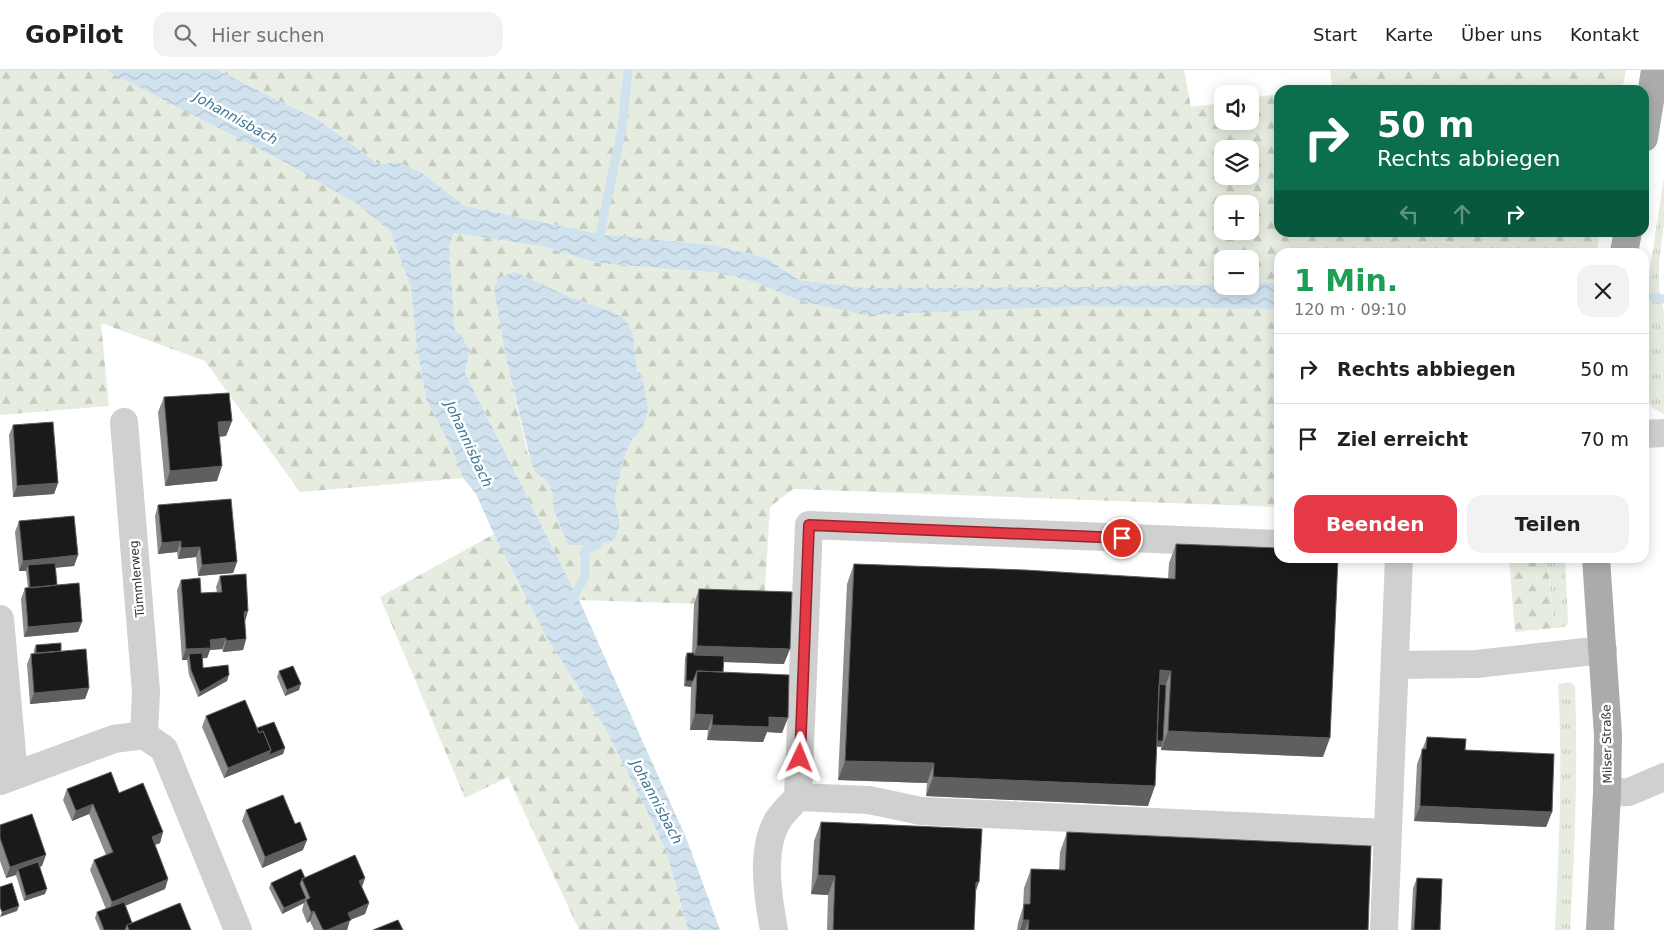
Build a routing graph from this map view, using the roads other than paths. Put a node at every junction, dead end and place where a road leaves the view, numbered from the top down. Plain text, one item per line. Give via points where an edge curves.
1 (1655, 70) edge
2 (1649, 107) edge
3 (124, 422) dead end
4 (1664, 433) edge
5 (1649, 434) edge
6 (1274, 544) edge
7 (1399, 563) edge
8 (1596, 563) edge
9 (0, 619) edge
10 (1603, 650) junction
11 (1395, 665) junction
12 (144, 735) junction
13 (1664, 777) edge
14 (7, 779) edge
15 (1607, 793) junction
16 (798, 797) junction
17 (1388, 833) junction
18 (238, 930) edge
19 (774, 930) edge
20 (1384, 930) edge
21 (1600, 930) edge

1 - 2 main road
3 - 12 street, Tümmlerweg via 146,691
4 - 5 street
6 - 16 street via 809,525
7 - 11 street
8 - 10 main road, Milser Straße
9 - 14 street
10 - 11 street via 1476,664
10 - 15 main road, Milser Straße via 1608,735
11 - 17 street
12 - 14 street via 114,739
12 - 18 street via 164,749
13 - 15 street via 1629,792
15 - 21 main road, Milser Straße
16 - 17 street via 869,800 921,812
16 - 19 street via 778,821 768,847 767,870
17 - 20 street

